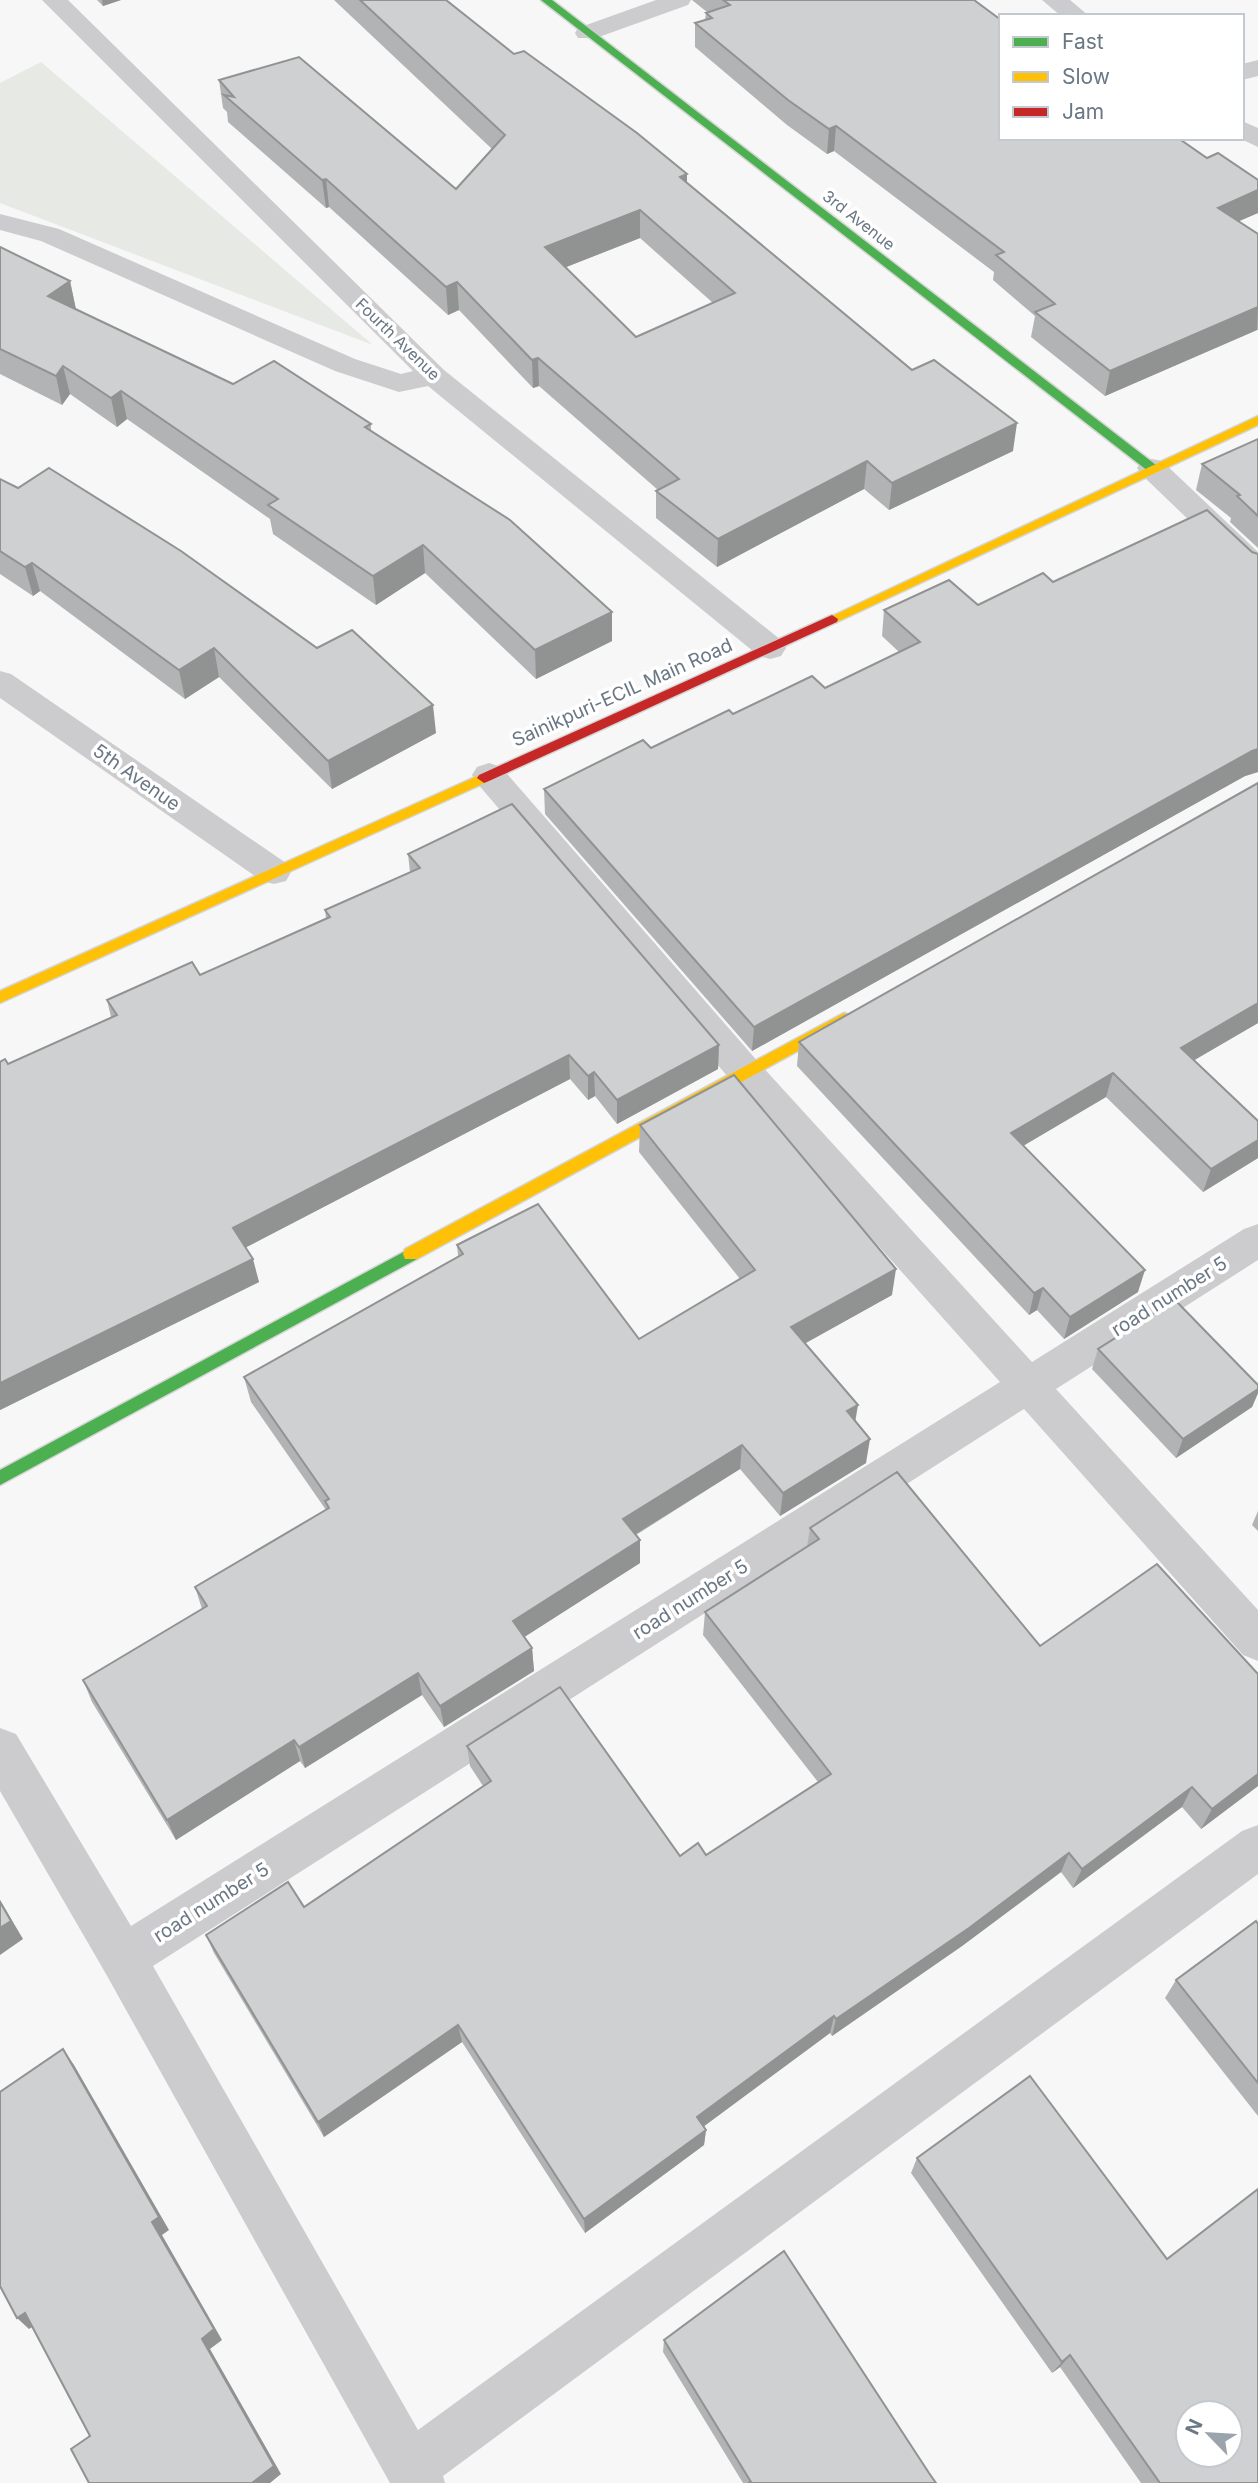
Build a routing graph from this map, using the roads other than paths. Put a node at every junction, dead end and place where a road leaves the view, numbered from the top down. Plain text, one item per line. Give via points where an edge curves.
1 (54, 0) edge
2 (545, 0) edge
3 (679, 0) edge
4 (1054, 0) edge
5 (1074, 14) edge
6 (587, 33) junction
7 (0, 222) edge
8 (434, 376) junction
9 (1258, 420) edge
10 (1152, 468) junction
11 (1258, 569) edge
12 (770, 648) junction
13 (0, 682) edge
14 (489, 775) junction
15 (274, 872) junction
16 (0, 997) edge
17 (856, 1012) edge
18 (747, 1074) junction
19 (1258, 1240) edge
20 (1027, 1385) junction
21 (0, 1478) edge
22 (1258, 1641) edge
23 (0, 1749) edge
24 (1258, 1847) edge
25 (122, 1958) junction
26 (415, 2476) edge

1 - 8 street, Fourth Avenue
2 - 6 street, 3rd Avenue
3 - 6 street
4 - 5 street
6 - 10 street, 3rd Avenue
7 - 8 street via 50,235 345,365 399,383
8 - 12 street, Fourth Avenue
9 - 10 street, Sainikpuri-ECIL Main Road
10 - 11 street
10 - 12 street, Sainikpuri-ECIL Main Road
12 - 14 street, Sainikpuri-ECIL Main Road
13 - 15 street, 5th Avenue
14 - 15 street, Sainikpuri-ECIL Main Road
14 - 18 street
15 - 16 street, Sainikpuri-ECIL Main Road
17 - 18 street
18 - 20 street
18 - 21 street
19 - 20 street, road number 5
20 - 22 street
20 - 25 street, road number 5
23 - 25 street
24 - 26 street
25 - 26 street

